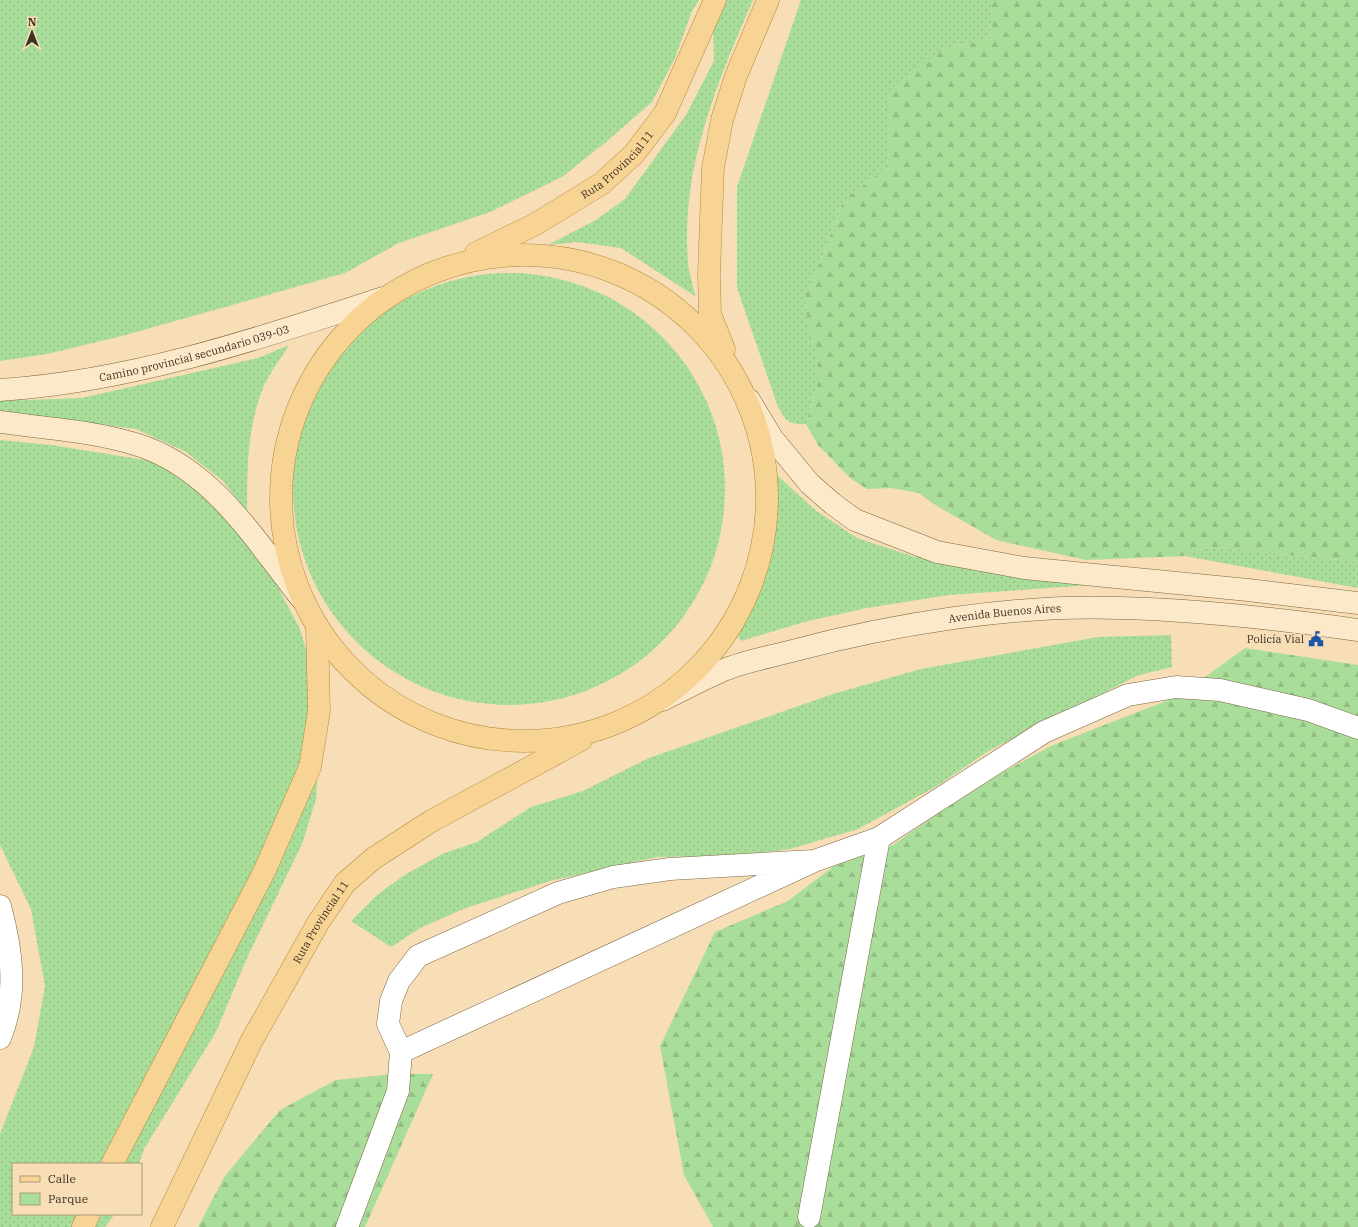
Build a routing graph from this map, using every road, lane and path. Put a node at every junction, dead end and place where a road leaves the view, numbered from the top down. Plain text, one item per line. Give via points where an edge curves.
1 (715, 0) edge
2 (768, 0) edge
3 (451, 265) junction
4 (383, 298) junction
5 (730, 365) junction
6 (0, 390) edge
7 (749, 400) junction
8 (0, 422) edge
9 (301, 598) junction
10 (1358, 603) edge
11 (317, 628) junction
12 (1358, 630) edge
13 (662, 700) junction
14 (1358, 728) edge
15 (600, 730) junction
16 (879, 838) junction
17 (814, 861) junction
18 (0, 906) edge
19 (0, 1038) edge
20 (401, 1052) junction
21 (113, 1163) edge
22 (89, 1215) edge
23 (809, 1217) dead end
24 (83, 1227) edge
25 (162, 1227) edge
26 (347, 1227) edge

1 - 3 main road, Ruta Provincial 11 via 665,113 634,154 600,184 534,225
2 - 5 main road via 731,90 722,120 713,168 710,314
3 - 4 main road, Ruta Provincial 11
3 - 5 main road via 514,254 577,259 622,275 637,281 689,317
4 - 6 main road, Camino provincial secundario 039-03 via 263,337 122,373 30,388
4 - 9 main road, Ruta Provincial 11 via 334,344 299,402 281,466 282,534
5 - 7 main road
7 - 10 main road via 772,438 810,484 833,504 855,520 937,552 1024,568
7 - 13 main road via 767,464 767,532 748,597 713,655
8 - 9 main road via 102,436 135,444 165,456 223,499
9 - 11 main road, Ruta Provincial 11
11 - 15 main road via 359,678 411,715 472,736 537,742
11 - 21 main road via 319,711 310,767 264,872
12 - 13 main road, Avenida Buenos Aires via 1294,621 1120,608 1006,612 869,633 812,646 725,670
13 - 15 main road
14 - 16 street via 1308,710 1220,690 1176,688 1128,695 1044,732
15 - 25 main road, Ruta Provincial 11 via 433,820 374,858 345,883 318,922 251,1042
16 - 17 street
16 - 23 street
17 - 20 street
17 - 20 street via 670,869 613,877 558,893 418,956 399,981 391,1001 388,1024
18 - 19 street via 7,933 13,983 6,1022
20 - 26 street via 398,1091
22 - 24 main road

